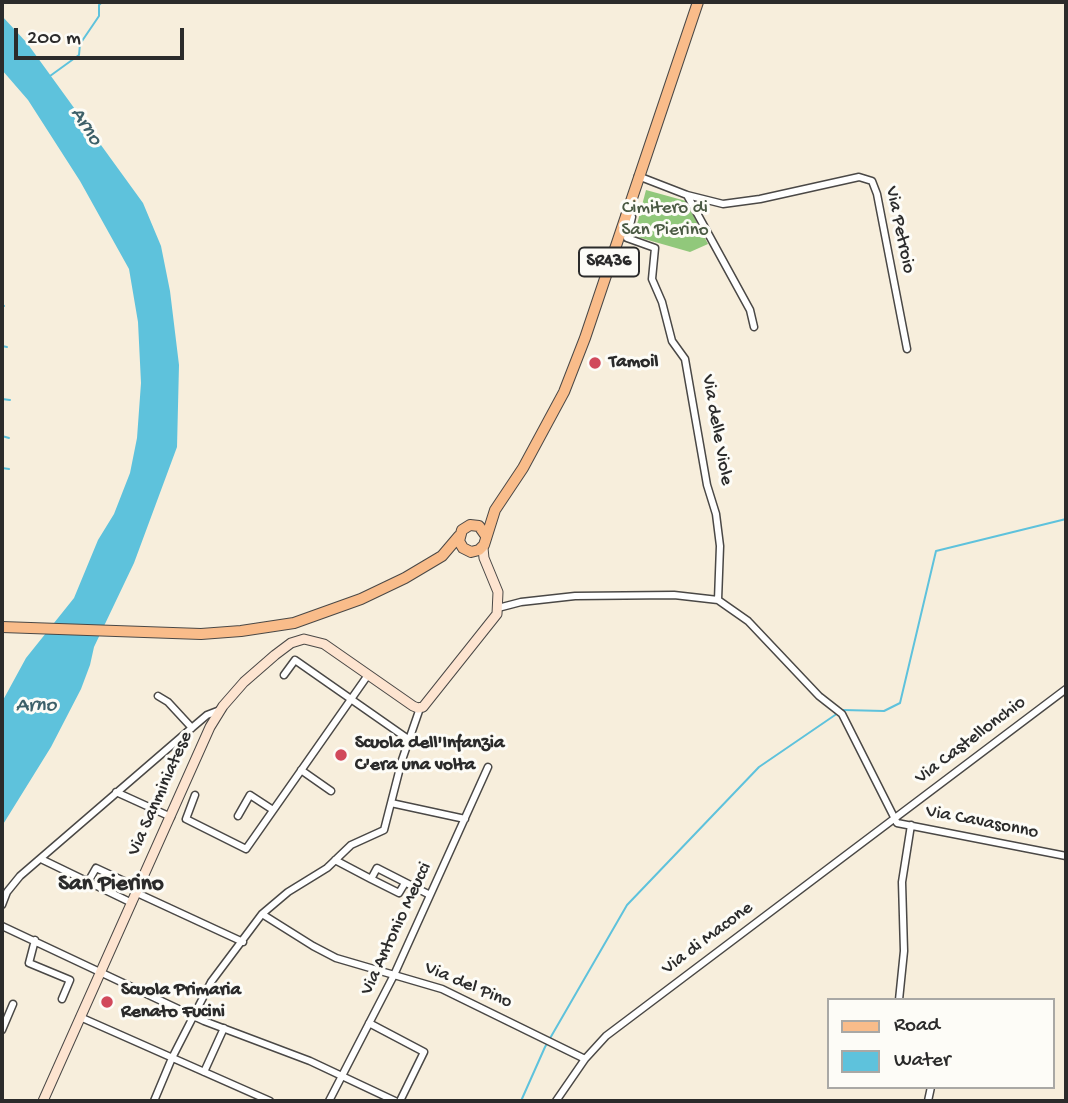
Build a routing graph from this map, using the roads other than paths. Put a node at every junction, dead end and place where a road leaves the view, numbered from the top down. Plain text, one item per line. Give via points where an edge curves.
1 (698, 2) edge
2 (638, 176) junction
3 (687, 195) junction
4 (625, 215) junction
5 (754, 327) dead end
6 (907, 348) dead end
7 (495, 510) junction
8 (473, 524) junction
9 (459, 536) junction
10 (486, 536) junction
11 (483, 548) junction
12 (469, 551) junction
13 (442, 556) junction
14 (489, 571) junction
15 (718, 600) junction
16 (498, 608) junction
17 (2, 627) edge
18 (284, 675) dead end
19 (368, 675) junction
20 (1066, 689) edge
21 (158, 696) dead end
22 (351, 699) junction
23 (420, 708) junction
24 (220, 710) junction
25 (192, 728) junction
26 (408, 739) junction
27 (488, 767) dead end
28 (301, 770) junction
29 (331, 791) dead end
30 (116, 792) junction
31 (195, 795) dead end
32 (391, 803) junction
33 (273, 810) junction
34 (238, 816) dead end
35 (172, 817) junction
36 (895, 818) junction
37 (465, 819) junction
38 (911, 825) junction
39 (246, 849) junction
40 (253, 854) dead end
41 (1066, 856) edge
42 (41, 859) junction
43 (335, 860) junction
44 (370, 879) junction
45 (88, 882) junction
46 (405, 883) junction
47 (138, 890) junction
48 (430, 895) junction
49 (132, 903) junction
50 (2, 905) edge
51 (262, 914) junction
52 (2, 926) edge
53 (35, 940) junction
54 (243, 942) junction
55 (101, 971) junction
56 (394, 975) junction
57 (899, 998) edge
58 (62, 999) dead end
59 (13, 1004) dead end
60 (193, 1015) junction
61 (80, 1017) junction
62 (369, 1023) junction
63 (224, 1028) junction
64 (2, 1030) edge
65 (173, 1058) junction
66 (585, 1059) junction
67 (204, 1072) junction
68 (342, 1076) junction
69 (43, 1101) edge
70 (154, 1101) edge
71 (270, 1101) edge
72 (329, 1101) edge
73 (397, 1101) edge
74 (556, 1101) edge

1 - 2 main road, SR436
2 - 3 street, Via Petroio
2 - 4 main road, SR436
3 - 5 street via 750,310
3 - 6 street, Via Petroio via 723,204 859,177 873,181
4 - 7 main road, SR436 via 564,393
4 - 15 street, Via delle Viole via 632,217 627,238 655,248 652,279 672,341 685,359 716,514
7 - 8 main road, SR436
7 - 10 main road, SR436
8 - 9 main road, SR436
8 - 10 main road
9 - 12 main road via 461,546
9 - 13 main road, SR436
10 - 11 main road, SR436
11 - 12 main road, SR436
11 - 14 street
12 - 13 main road, SR436
12 - 14 street
13 - 17 main road, SR436 via 341,607 284,625 201,634
14 - 16 street via 498,592
15 - 16 street via 674,595 575,596
15 - 36 street via 748,621 840,712
16 - 23 street
18 - 22 street via 295,660
19 - 22 street
19 - 23 street
19 - 24 street, Via Sanminiatese via 320,642 294,642 244,682
20 - 36 street, Via Castellonchio
21 - 25 street
22 - 26 street
22 - 28 street
23 - 26 street
24 - 25 street
24 - 35 street, Via Sanminiatese
25 - 30 street
26 - 32 street
27 - 37 street, Via Antonio Meucci
28 - 29 street
28 - 33 street
30 - 35 street
30 - 42 street
31 - 39 street via 186,820
32 - 37 street
32 - 43 street via 384,830 351,845
33 - 34 street via 250,795
33 - 39 street
35 - 47 street, Via Sanminiatese
36 - 38 street, Via Cavasonno via 897,823
36 - 66 street, Via di Macone via 638,1011
37 - 48 street, Via Antonio Meucci
38 - 41 street, Via Cavasonno
38 - 57 street via 902,882 904,951
39 - 40 street
42 - 45 street
42 - 50 street via 20,876
43 - 44 street
43 - 51 street
44 - 46 street via 399,893
44 - 46 street via 377,868
45 - 47 street via 96,867
45 - 49 street
46 - 48 street
47 - 49 street, Via Sanminiatese
47 - 54 street
48 - 56 street, Via Antonio Meucci
49 - 55 street, Via Sanminiatese
51 - 54 street
51 - 56 street, Via del Pino via 336,958
52 - 53 street
53 - 55 street
53 - 58 street via 29,963 70,981
54 - 60 street via 211,982
55 - 60 street
55 - 61 street, Via Sanminiatese
56 - 62 street, Via Antonio Meucci
56 - 66 street, Via del Pino via 442,989
59 - 64 street
60 - 63 street
60 - 65 street
61 - 65 street
61 - 69 street, Via Sanminiatese
62 - 68 street, Via Antonio Meucci
62 - 73 street via 424,1052
63 - 67 street
63 - 68 street
65 - 67 street
65 - 70 street
66 - 74 street, Via di Macone
67 - 71 street
68 - 72 street, Via Antonio Meucci
68 - 73 street

